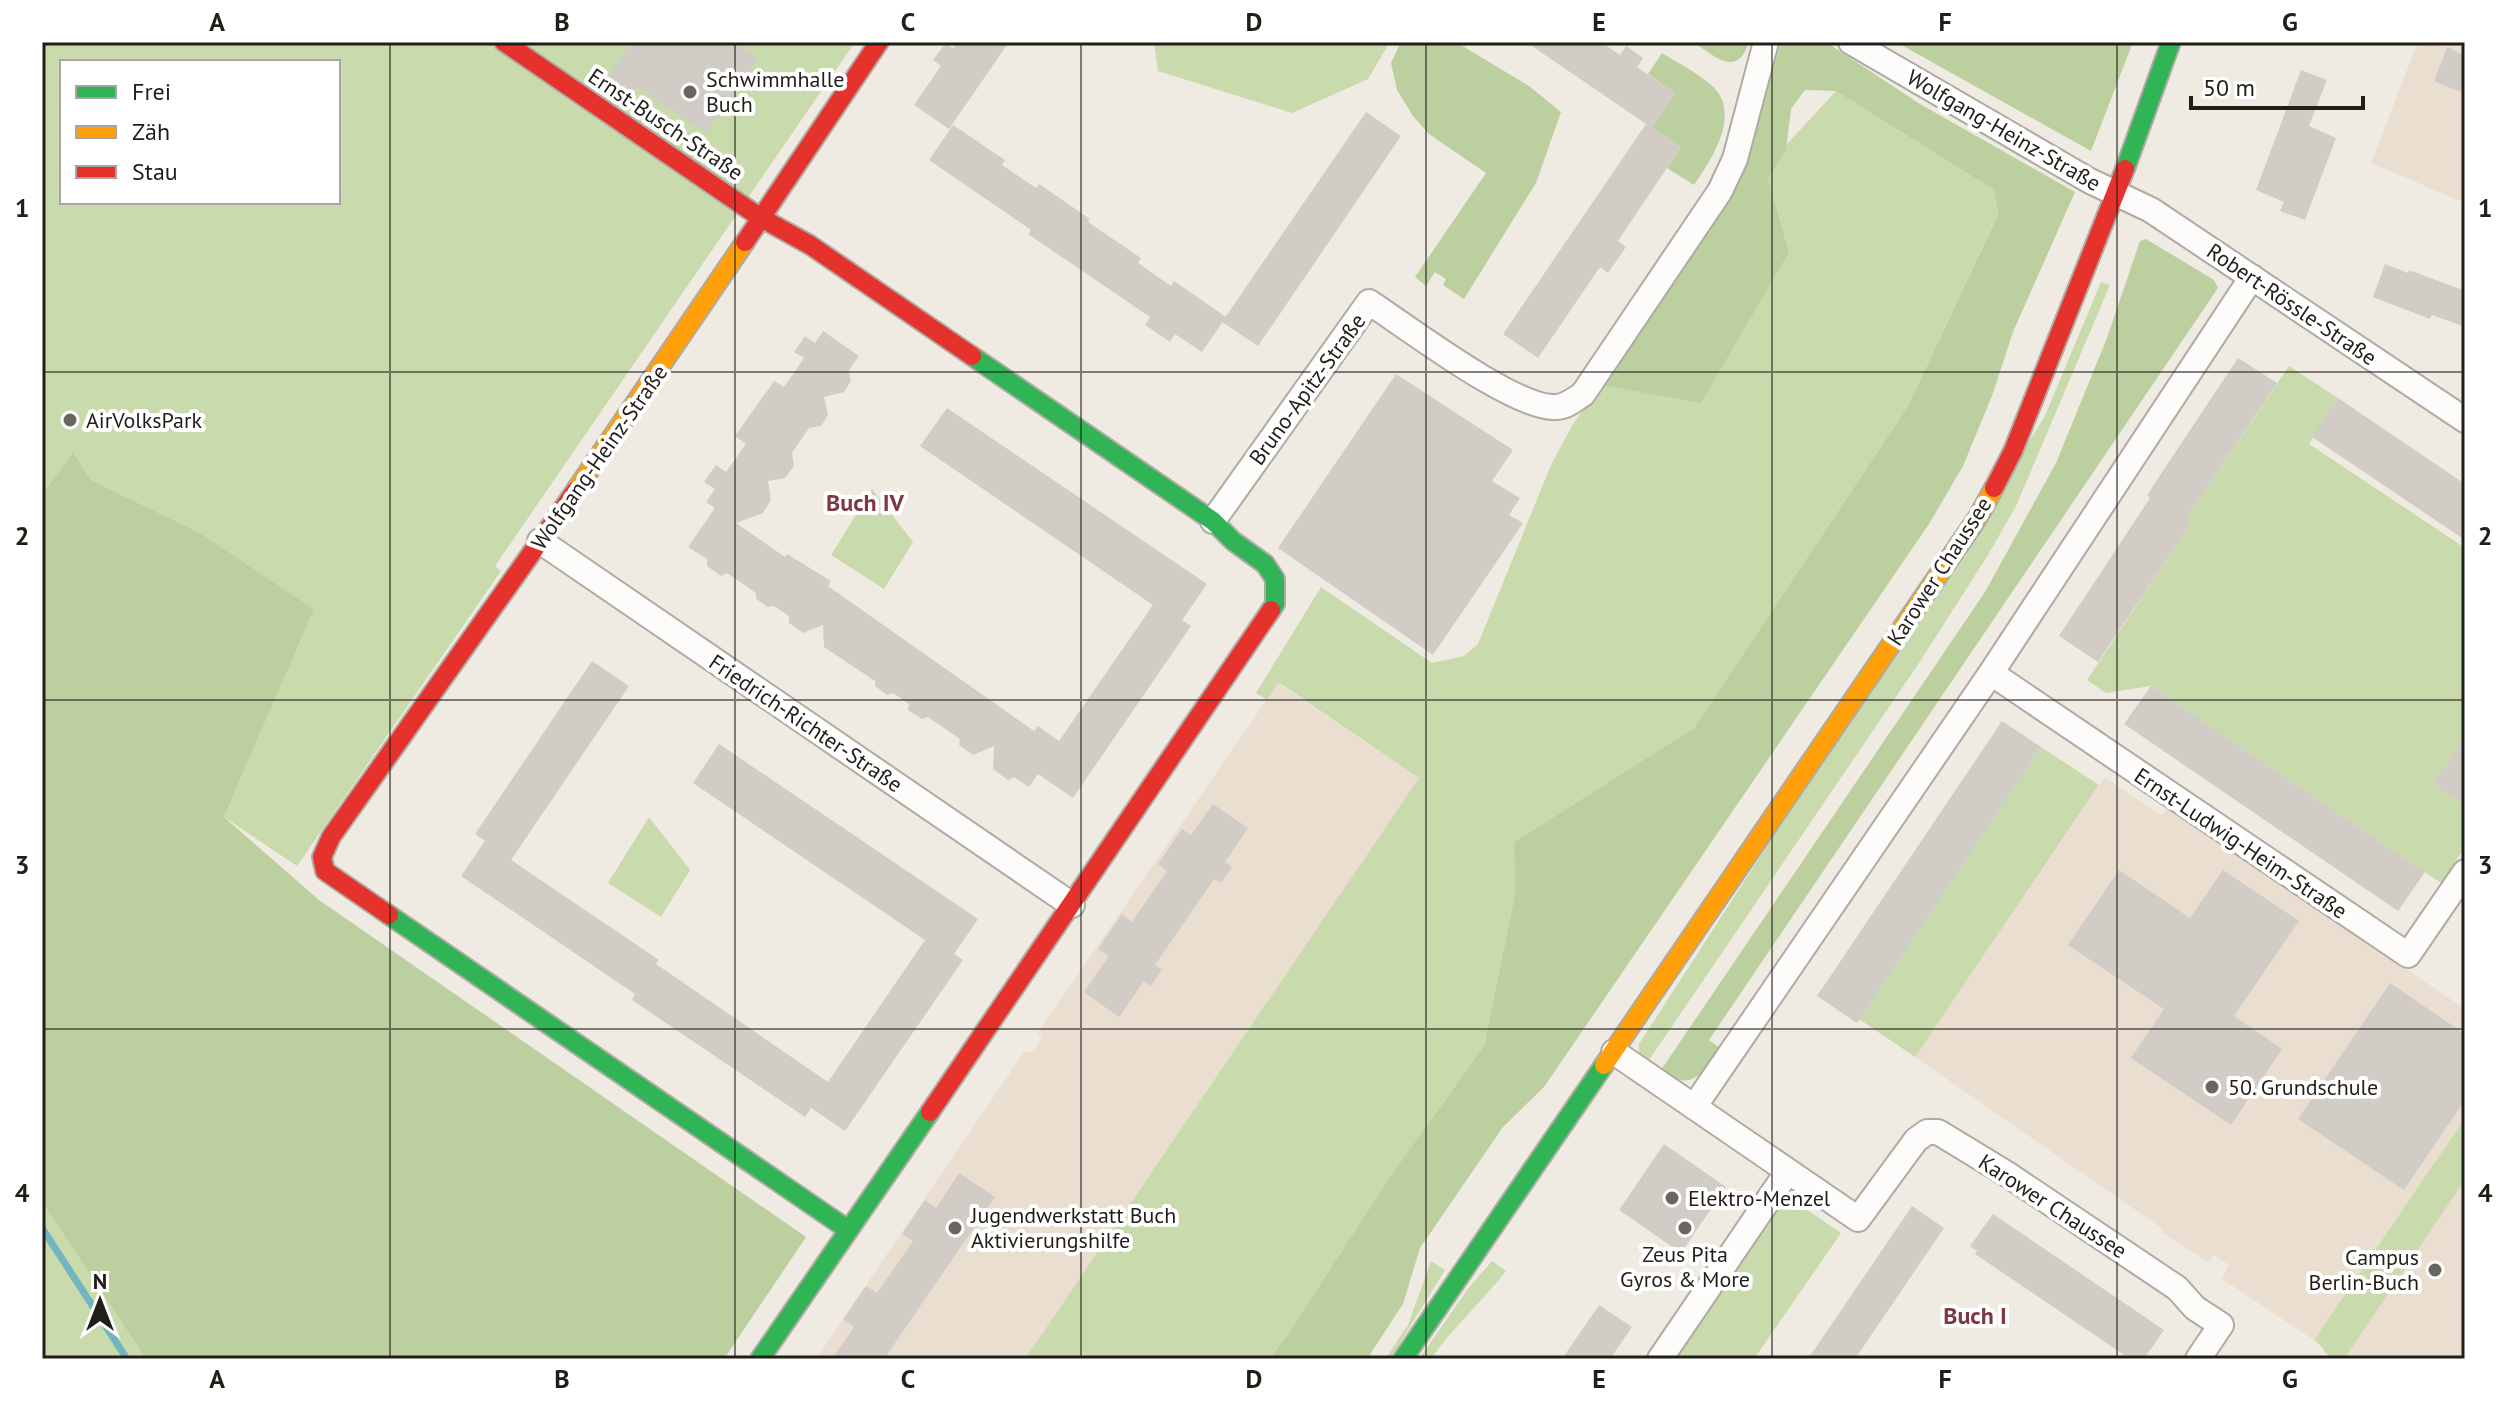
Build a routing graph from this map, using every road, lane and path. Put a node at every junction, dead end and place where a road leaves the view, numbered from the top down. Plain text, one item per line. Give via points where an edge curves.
1 (504, 42) edge
2 (879, 42) edge
3 (1766, 42) edge
4 (1851, 42) edge
5 (2171, 42) edge
6 (2116, 194) junction
7 (761, 218) junction
8 (2252, 277) junction
9 (2465, 420) edge
10 (1213, 521) junction
11 (540, 541) junction
12 (1991, 673) junction
13 (2465, 872) edge
14 (1072, 905) junction
15 (1614, 1052) junction
16 (1694, 1107) junction
17 (1788, 1171) junction
18 (847, 1229) junction
19 (760, 1359) edge
20 (1403, 1359) edge
21 (1660, 1359) edge
22 (2198, 1359) edge

1 - 7 street, Ernst-Busch-Straße
2 - 7 street, Wolfgang-Heinz-Straße
3 - 10 street, Bruno-Apitz-Straße via 1735,159 1720,191 1583,394 1554,407 1521,399 1369,302
4 - 6 street, Wolfgang-Heinz-Straße
5 - 6 street, Karower Chaussee
6 - 8 street, Robert-Rössle-Straße via 2151,210
6 - 15 street, Karower Chaussee via 2013,451 1978,517
7 - 10 street via 810,245
7 - 11 street, Wolfgang-Heinz-Straße
8 - 9 street, Robert-Rössle-Straße
8 - 12 street
10 - 14 street via 1265,564 1275,579 1275,604
11 - 14 street, Friedrich-Richter-Straße
11 - 18 street, Wolfgang-Heinz-Straße via 331,837 322,857 325,871
12 - 13 street, Ernst-Ludwig-Heim-Straße via 2408,955
12 - 16 street
14 - 18 street
15 - 16 street, Karower Chaussee
15 - 20 street, Karower Chaussee
16 - 17 street, Karower Chaussee
17 - 21 street
17 - 22 street, Karower Chaussee via 1858,1219 1916,1140 1938,1132 2177,1288 2221,1325
18 - 19 street

